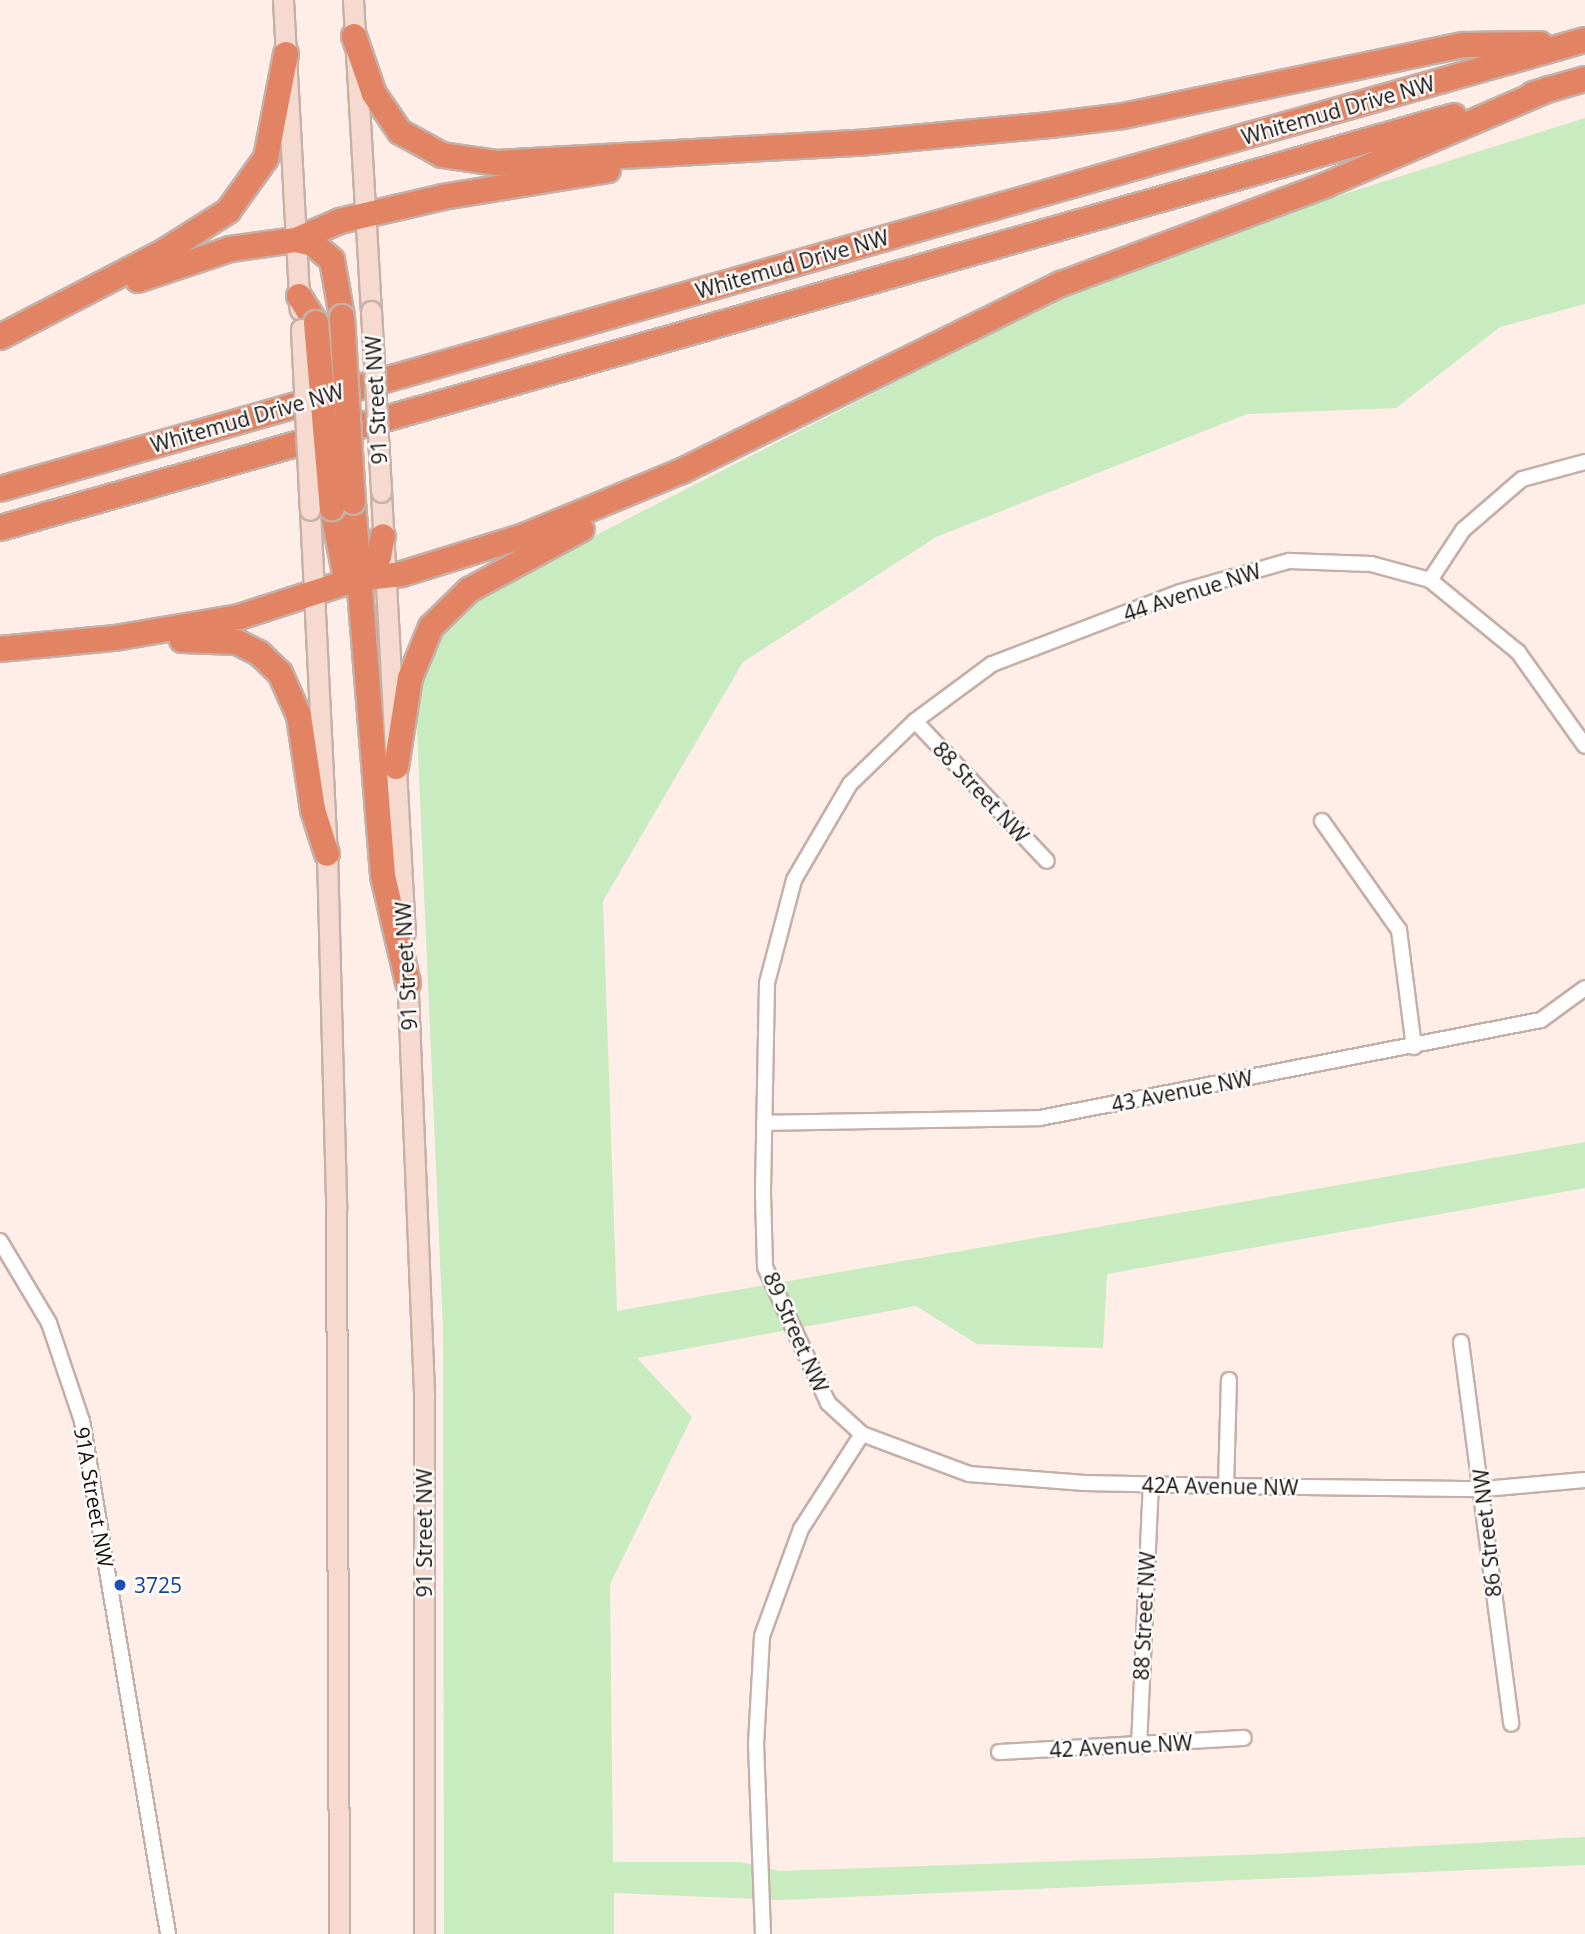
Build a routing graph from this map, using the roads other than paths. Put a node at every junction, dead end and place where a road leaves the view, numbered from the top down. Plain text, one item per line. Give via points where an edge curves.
1 (283, 0) edge
2 (353, 0) edge
3 (354, 36) junction
4 (1578, 42) edge
5 (286, 54) junction
6 (1585, 79) edge
7 (1549, 89) junction
8 (859, 143) junction
9 (364, 215) junction
10 (296, 240) junction
11 (299, 296) joint
12 (0, 337) edge
13 (0, 343) edge
14 (1585, 462) edge
15 (682, 471) junction
16 (0, 489) edge
17 (332, 507) junction
18 (0, 528) edge
19 (383, 536) junction
20 (387, 576) junction
21 (357, 579) junction
22 (1430, 580) junction
23 (316, 595) junction
24 (115, 638) junction
25 (0, 649) edge
26 (915, 721) junction
27 (1585, 746) edge
28 (396, 767) junction
29 (1322, 821) dead end
30 (823, 827) joint
31 (327, 854) junction
32 (1047, 861) dead end
33 (408, 983) junction
34 (1585, 988) edge
35 (1413, 1047) junction
36 (764, 1124) junction
37 (0, 1241) edge
38 (1461, 1342) dead end
39 (1229, 1380) dead end
40 (862, 1434) junction
41 (1585, 1480) edge
42 (1151, 1485) junction
43 (1226, 1486) junction
44 (1484, 1489) junction
45 (1511, 1724) dead end
46 (1244, 1738) dead end
47 (1139, 1746) junction
48 (999, 1752) dead end
49 (168, 1934) edge
50 (339, 1934) edge
51 (424, 1934) edge
52 (763, 1934) edge

1 - 5 main road
2 - 3 main road, 91 Street NW
3 - 8 highway via 388,120 411,142 458,159 498,163
3 - 9 main road, 91 Street NW
4 - 8 highway via 1464,45 1123,116
4 - 16 highway, Whitemud Drive NW
5 - 10 main road
5 - 12 highway via 266,158 228,211 165,251
6 - 7 highway, Whitemud Drive NW
7 - 15 highway via 1326,185 1061,284
7 - 18 highway, Whitemud Drive NW
8 - 9 highway via 806,155 610,170
9 - 10 highway
9 - 19 main road, 91 Street NW, bridge
10 - 11 main road
10 - 13 highway via 230,248 167,269
10 - 17 highway, bridge via 313,244 332,260 342,317
11 - 17 highway, bridge via 309,326
14 - 22 street via 1522,479 1463,530
15 - 20 highway via 534,532
15 - 28 highway via 485,579 440,615 415,659
17 - 21 highway
17 - 23 main road
19 - 20 main road, 91 Street NW
19 - 21 highway via 379,556
20 - 21 highway
20 - 28 main road, 91 Street NW
21 - 23 highway
21 - 33 highway via 383,876
22 - 26 street, 44 Avenue NW via 1371,564 1289,561 1180,592 992,664
22 - 27 street via 1518,652
23 - 24 highway via 227,620
23 - 31 main road
24 - 25 highway
24 - 31 highway via 227,640 247,646 270,662 288,685 299,716 313,810
26 - 30 street, 44 Avenue NW via 850,784
26 - 32 street, 88 Street NW
28 - 33 main road, 91 Street NW
29 - 35 street via 1399,930
30 - 36 street, 89 Street NW via 794,880 767,983
31 - 50 main road via 336,1209
33 - 51 main road, 91 Street NW via 424,1397
34 - 35 street, 43 Avenue NW via 1541,1020
35 - 36 street, 43 Avenue NW via 1040,1118
36 - 40 street, 89 Street NW via 765,1267 828,1403
37 - 49 street, 91A Street NW via 49,1323 82,1421
38 - 44 street, 86 Street NW
39 - 43 street
40 - 42 street, 42A Avenue NW via 969,1474
40 - 52 street via 801,1529 762,1636 756,1744
41 - 44 street, 42A Avenue NW
42 - 43 street, 42A Avenue NW
42 - 47 street, 88 Street NW
43 - 44 street, 42A Avenue NW
44 - 45 street, 86 Street NW
46 - 47 street, 42 Avenue NW
47 - 48 street, 42 Avenue NW

